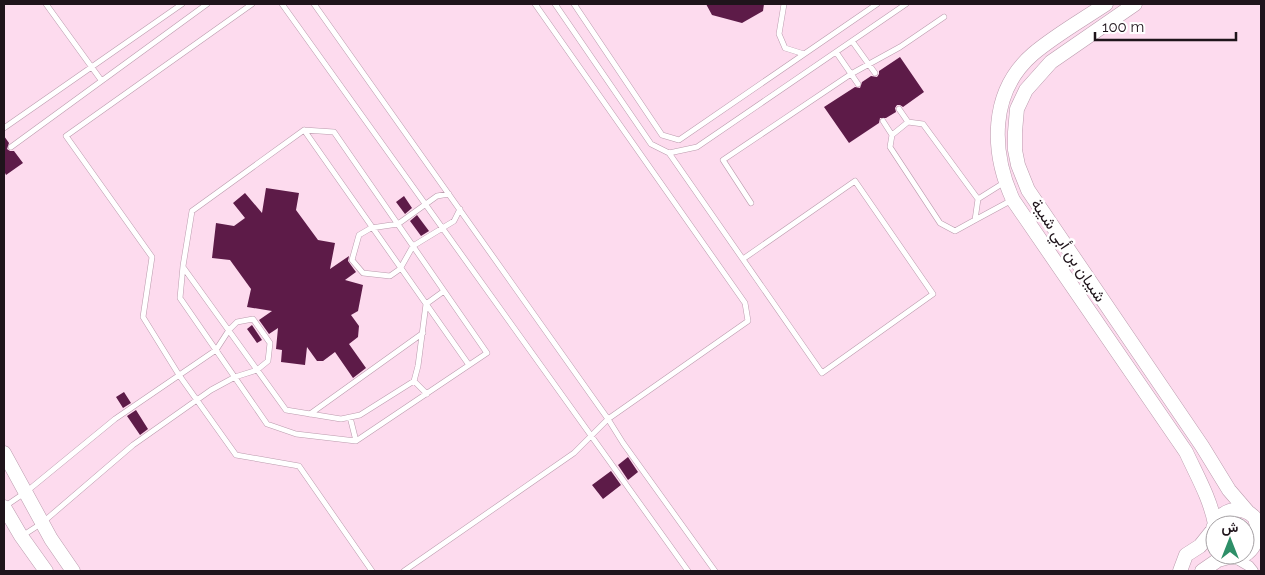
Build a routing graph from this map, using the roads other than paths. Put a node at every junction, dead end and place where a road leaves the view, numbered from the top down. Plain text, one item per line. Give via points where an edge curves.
1 (46, 4) edge
2 (182, 4) edge
3 (206, 4) edge
4 (252, 4) edge
5 (282, 4) edge
6 (314, 4) edge
7 (535, 4) edge
8 (555, 4) edge
9 (574, 4) edge
10 (784, 4) edge
11 (864, 4) edge
12 (877, 4) edge
13 (906, 4) edge
14 (1106, 4) edge
15 (1135, 4) edge
16 (865, 12) junction
17 (944, 17) dead end
18 (852, 41) junction
19 (836, 52) junction
20 (804, 54) junction
21 (868, 64) junction
22 (92, 68) junction
23 (851, 74) junction
24 (874, 74) dead end
25 (101, 80) junction
26 (858, 84) dead end
27 (899, 110) dead end
28 (883, 121) dead end
29 (908, 122) junction
30 (4, 128) edge
31 (304, 130) junction
32 (892, 135) junction
33 (11, 147) dead end
34 (669, 153) junction
35 (1005, 182) junction
36 (448, 194) junction
37 (978, 199) junction
38 (1013, 200) junction
39 (751, 203) dead end
40 (425, 204) junction
41 (460, 210) junction
42 (975, 220) junction
43 (398, 224) junction
44 (372, 228) junction
45 (443, 228) junction
46 (413, 246) junction
47 (743, 259) junction
48 (183, 266) junction
49 (400, 268) junction
50 (444, 290) junction
51 (426, 304) junction
52 (228, 330) junction
53 (423, 333) junction
54 (216, 350) junction
55 (469, 365) junction
56 (257, 370) junction
57 (179, 374) junction
58 (235, 377) junction
59 (414, 381) junction
60 (427, 394) junction
61 (197, 400) junction
62 (310, 414) junction
63 (350, 417) junction
64 (608, 419) junction
65 (592, 435) junction
66 (356, 442) junction
67 (4, 453) edge
68 (26, 492) junction
69 (4, 507) edge
70 (1247, 511) junction
71 (1212, 515) edge
72 (1221, 515) edge
73 (42, 523) junction
74 (1260, 526) edge
75 (21, 536) junction
76 (1261, 538) edge
77 (1205, 541) edge
78 (1255, 550) edge
79 (46, 571) edge
80 (73, 571) edge
81 (372, 571) edge
82 (404, 571) edge
83 (688, 571) edge
84 (715, 571) edge
85 (1180, 571) edge

1 - 22 lane
2 - 22 lane
3 - 25 lane
4 - 57 lane via 66,136 152,257 143,317
5 - 40 lane
6 - 36 lane
7 - 64 lane via 745,303 748,321
8 - 34 lane via 651,144
9 - 20 lane via 662,135 679,140
10 - 20 lane via 779,34 785,48
11 - 16 lane
12 - 16 lane
13 - 18 lane
14 - 35 street, شيبان بن أبي شيبة via 1033,54 1007,89 997,134 998,158
15 - 70 street, شيبان بن أبي شيبة via 1051,62 1026,90 1017,108 1018,165 1028,190 1229,490
16 - 20 lane
17 - 21 lane
18 - 19 lane
18 - 21 lane
19 - 23 lane
19 - 34 lane via 697,147
21 - 23 lane
21 - 24 lane
22 - 25 lane
22 - 30 lane
23 - 26 lane
23 - 39 lane via 723,160
25 - 33 lane
27 - 29 lane
28 - 32 lane
29 - 32 lane
29 - 37 lane via 924,124
31 - 43 lane via 334,132
31 - 44 lane
31 - 48 lane via 192,211
32 - 42 lane via 890,147 940,223 955,231
34 - 47 lane
35 - 37 lane
35 - 38 street, شيبان بن أبي شيبة
36 - 40 lane via 437,196
36 - 41 lane
37 - 42 lane
38 - 42 lane
38 - 71 street, شيبان بن أبي شيبة via 1186,452
40 - 43 lane
40 - 45 lane
41 - 45 lane via 454,221
41 - 64 lane
43 - 44 lane
43 - 46 lane
44 - 49 lane
44 - 49 lane via 359,235 352,260 363,273 390,276
45 - 46 lane
45 - 65 lane
46 - 49 lane
46 - 50 lane
47 - 47 lane via 822,374 933,294 855,181
48 - 52 lane
48 - 54 lane via 180,298
49 - 51 lane
50 - 51 lane
50 - 55 lane via 487,353
51 - 53 lane
51 - 55 lane
52 - 54 lane
52 - 56 lane
52 - 56 lane via 237,322 254,319 270,344 268,361
53 - 59 lane
53 - 62 lane
54 - 57 lane
54 - 58 lane
55 - 60 lane
56 - 58 lane
56 - 62 lane via 286,410
57 - 61 lane
57 - 68 lane via 115,419
58 - 61 lane
58 - 66 lane via 267,424 296,434
59 - 60 lane
59 - 63 lane via 360,415
60 - 66 lane
61 - 73 lane via 133,445
61 - 81 lane via 236,454 299,466
62 - 63 lane via 341,419
63 - 66 lane
64 - 65 lane
64 - 84 lane
65 - 82 lane via 574,453
65 - 83 lane
67 - 68 street
68 - 69 lane
68 - 73 street
69 - 75 street
70 - 72 street via 1237,509
70 - 74 street, شيبان بن أبي شيبة
73 - 75 lane
73 - 80 street
74 - 76 street
74 - 78 street via 1261,539
75 - 79 street
77 - 85 street via 1186,555

